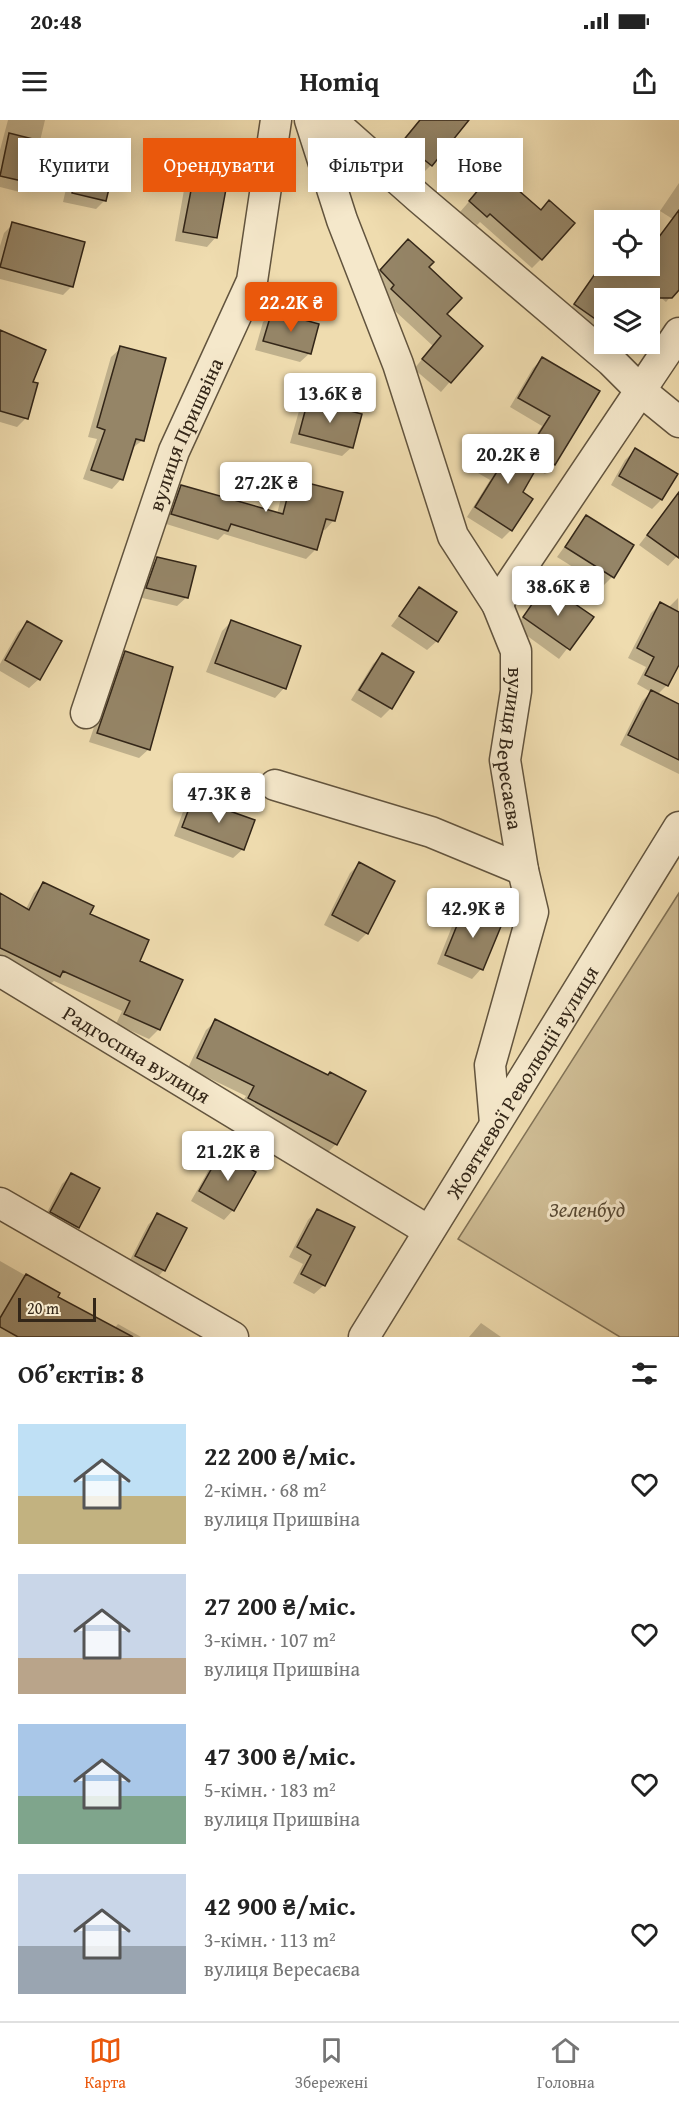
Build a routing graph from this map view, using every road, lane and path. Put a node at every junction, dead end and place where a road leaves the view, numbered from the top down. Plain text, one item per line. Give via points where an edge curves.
1 (276, 120) edge
2 (310, 120) edge
3 (331, 120) edge
4 (679, 333) edge
5 (641, 391) junction
6 (679, 422) edge
7 (497, 604) junction
8 (86, 713) dead end
9 (275, 785) dead end
10 (679, 827) edge
11 (523, 870) junction
12 (0, 971) edge
13 (495, 1123) junction
14 (0, 1203) edge
15 (429, 1231) junction
16 (233, 1337) edge
17 (364, 1337) edge

1 - 8 street, вулиця Пришвіна via 252,280 174,451
2 - 7 street, вулиця Вересаєва via 342,220 398,364 453,536
3 - 5 street
4 - 5 street
5 - 6 street
5 - 7 street
7 - 11 street, вулиця Вересаєва via 516,651 516,691 505,760
9 - 11 street via 431,832
10 - 13 street, Жовтневої Революції вулиця
11 - 13 street, вулиця Вересаєва via 533,912 490,1065
12 - 15 street, Радгоспна вулиця
13 - 15 street, Жовтневої Революції вулиця
14 - 16 street
15 - 17 street, Жовтневої Революції вулиця

